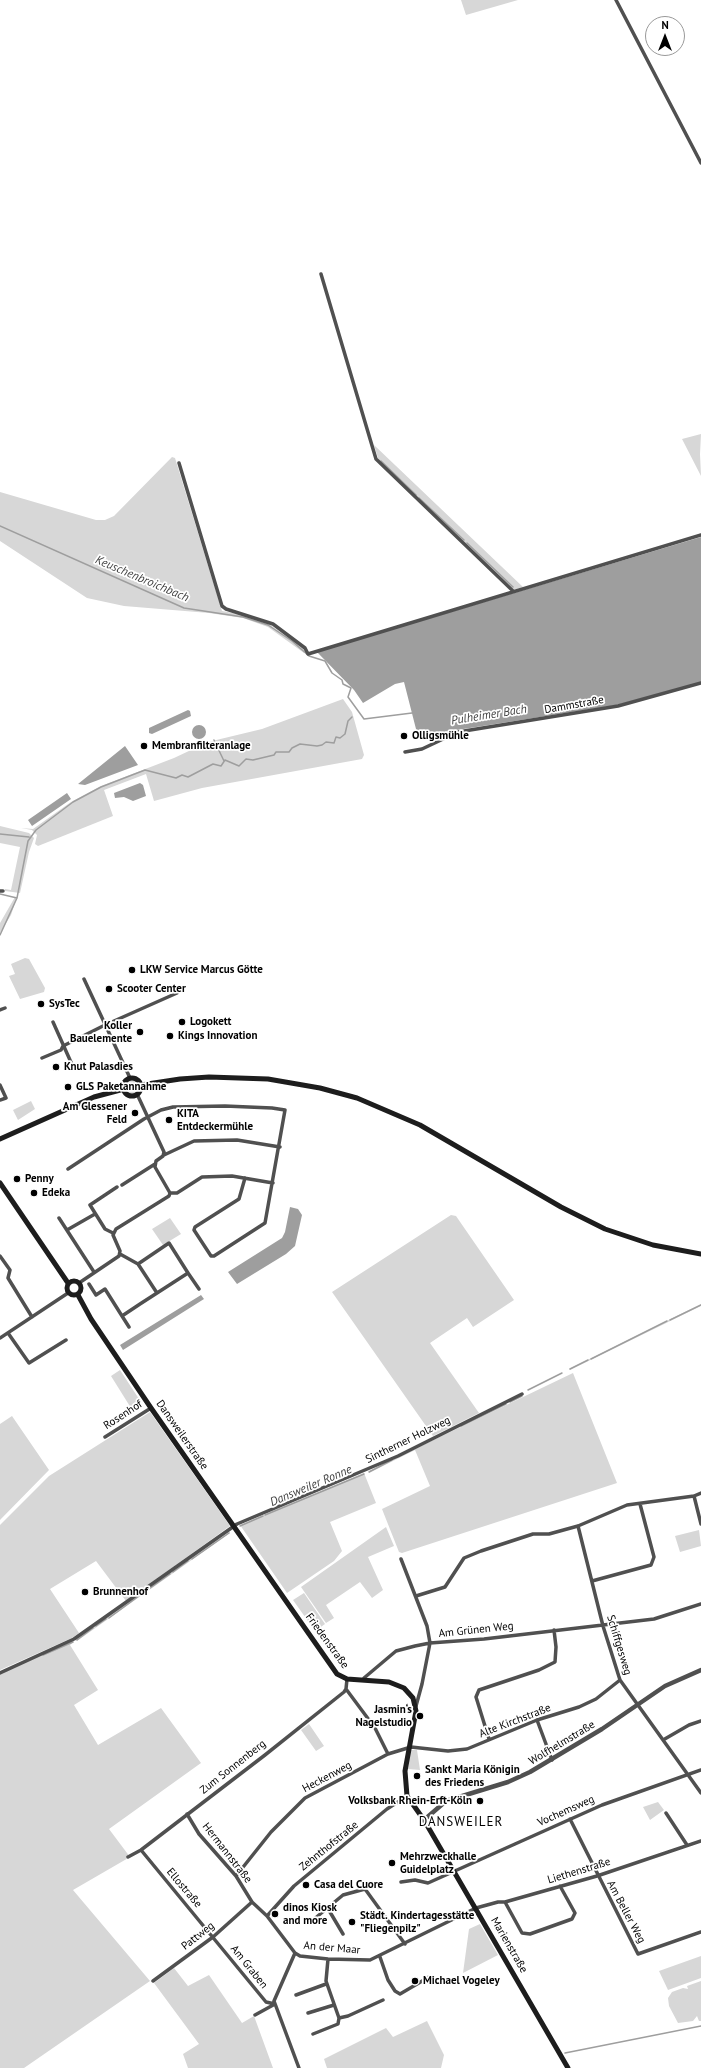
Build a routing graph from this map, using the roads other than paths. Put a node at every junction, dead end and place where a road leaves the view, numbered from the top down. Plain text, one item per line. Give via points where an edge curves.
1 (616, 0) edge
2 (701, 163) edge
3 (321, 274) dead end
4 (179, 463) dead end
5 (701, 535) edge
6 (513, 591) junction
7 (701, 683) edge
8 (405, 752) dead end
9 (84, 979) dead end
10 (177, 993) dead end
11 (5, 1008) dead end
12 (0, 1010) edge
13 (53, 1022) dead end
14 (105, 1025) junction
15 (63, 1046) junction
16 (42, 1058) dead end
17 (74, 1069) dead end
18 (130, 1078) junction
19 (0, 1085) edge
20 (141, 1085) junction
21 (124, 1089) junction
22 (137, 1094) junction
23 (0, 1100) edge
24 (148, 1116) junction
25 (0, 1139) edge
26 (280, 1147) junction
27 (164, 1155) junction
28 (155, 1164) junction
29 (68, 1169) dead end
30 (245, 1178) junction
31 (0, 1183) edge
32 (272, 1183) junction
33 (122, 1185) dead end
34 (117, 1187) dead end
35 (170, 1193) junction
36 (95, 1214) junction
37 (59, 1218) dead end
38 (67, 1230) junction
39 (114, 1233) junction
40 (120, 1254) junction
41 (701, 1254) edge
42 (0, 1256) edge
43 (138, 1264) junction
44 (94, 1272) junction
45 (188, 1273) junction
46 (68, 1283) junction
47 (79, 1283) junction
48 (89, 1284) dead end
49 (199, 1289) dead end
50 (68, 1293) junction
51 (157, 1293) junction
52 (78, 1295) junction
53 (122, 1316) junction
54 (32, 1317) junction
55 (129, 1327) dead end
56 (8, 1333) junction
57 (0, 1338) edge
58 (66, 1340) dead end
59 (522, 1394) dead end
60 (150, 1408) junction
61 (105, 1437) dead end
62 (701, 1493) edge
63 (694, 1496) junction
64 (640, 1504) junction
65 (701, 1524) edge
66 (234, 1526) junction
67 (578, 1526) junction
68 (402, 1560) dead end
69 (592, 1581) junction
70 (274, 1584) joint
71 (416, 1596) junction
72 (701, 1604) edge
73 (603, 1626) junction
74 (554, 1630) junction
75 (430, 1643) junction
76 (701, 1670) edge
77 (0, 1673) edge
78 (347, 1679) junction
79 (364, 1680) junction
80 (620, 1680) junction
81 (346, 1689) junction
82 (636, 1705) junction
83 (416, 1706) junction
84 (537, 1720) junction
85 (701, 1721) edge
86 (488, 1739) junction
87 (663, 1740) junction
88 (408, 1748) junction
89 (388, 1754) junction
90 (552, 1760) junction
91 (701, 1770) edge
92 (688, 1774) junction
93 (701, 1793) edge
94 (407, 1796) junction
95 (666, 1813) dead end
96 (187, 1814) junction
97 (570, 1819) junction
98 (424, 1820) junction
99 (701, 1841) edge
100 (687, 1845) junction
101 (141, 1850) junction
102 (128, 1857) dead end
103 (454, 1871) junction
104 (236, 1876) junction
105 (597, 1876) junction
106 (401, 1882) dead end
107 (560, 1886) junction
108 (252, 1902) junction
109 (505, 1902) junction
110 (327, 1907) junction
111 (476, 1908) junction
112 (267, 1916) junction
113 (313, 1920) dead end
114 (701, 1932) edge
115 (343, 1934) dead end
116 (213, 1937) junction
117 (405, 1944) junction
118 (295, 1953) junction
119 (380, 1957) junction
120 (328, 1959) junction
121 (429, 1977) dead end
122 (153, 1981) dead end
123 (326, 1984) junction
124 (296, 1995) dead end
125 (383, 2000) dead end
126 (275, 2004) junction
127 (334, 2004) junction
128 (308, 2013) dead end
129 (255, 2015) dead end
130 (339, 2018) junction
131 (313, 2034) dead end
132 (299, 2068) edge
133 (568, 2068) edge

1 - 2 street
3 - 6 street via 376,459
4 - 6 street via 222,606 273,624 305,648 308,654
5 - 6 street
7 - 8 street, Dammstraße via 618,706 458,732 422,749
9 - 14 street
10 - 14 street
11 - 12 street
13 - 15 street
14 - 15 street
14 - 18 street
15 - 16 street via 61,1050
15 - 17 street
18 - 20 main road via 137,1080
18 - 21 main road via 126,1081
19 - 23 street via 6,1098
20 - 22 main road
20 - 41 main road via 209,1077 268,1079 320,1088 357,1098 420,1125 561,1207 605,1229 653,1245
21 - 22 main road via 131,1096
21 - 25 main road via 94,1097
22 - 24 street
24 - 26 street via 173,1107 259,1107 285,1110
24 - 27 street
24 - 29 street
26 - 27 street via 237,1140 194,1141
26 - 32 street
27 - 28 street
28 - 33 street
28 - 35 street
30 - 32 street
30 - 32 street via 239,1199 195,1227 194,1230 211,1256 263,1226
30 - 35 street via 202,1177 177,1193
31 - 46 main road
34 - 36 street via 90,1205
35 - 39 street via 116,1229
36 - 38 street
36 - 39 street via 105,1229
37 - 38 street
38 - 44 street
39 - 40 street
40 - 43 street
40 - 44 street
42 - 54 street via 10,1270 8,1278
43 - 45 street via 169,1243
43 - 51 street
44 - 47 street
45 - 49 street
45 - 51 street
46 - 47 main road
46 - 50 main road
47 - 52 main road via 81,1289
48 - 53 street via 96,1295 105,1290
50 - 52 main road via 71,1296
50 - 54 street
51 - 53 street
52 - 60 main road, Dansweilerstraße
53 - 55 street
54 - 56 street
56 - 57 street
56 - 58 street via 29,1363
59 - 66 street, Sintherner Holzweg via 398,1456
60 - 61 street, Rosenhof
60 - 66 main road, Dansweilerstraße
62 - 63 street
63 - 64 street
63 - 65 street
64 - 67 street via 628,1506
64 - 69 street via 654,1557 651,1565
66 - 70 main road, Dansweilerstraße
66 - 77 street via 74,1639
67 - 69 street, Schiffgesweg
67 - 71 street via 549,1534 533,1534 464,1558 445,1587
68 - 71 street
69 - 73 street, Schiffgesweg
70 - 78 main road, Friedenstraße via 337,1674
71 - 75 street
72 - 73 street, Am Grünen Weg via 654,1619
73 - 74 street, Am Grünen Weg
73 - 80 street, Schiffgesweg
74 - 75 street, Am Grünen Weg
74 - 86 street via 554,1662 539,1670 479,1690 476,1697
75 - 79 street, Am Grünen Weg via 396,1651
75 - 83 street
76 - 82 street, Wolfhelmstraße via 665,1686
78 - 79 main road, Friedenstraße
78 - 81 street
79 - 83 main road, Friedenstraße via 399,1685 411,1695
80 - 82 street, Schiffgesweg
80 - 84 street, Alte Kirchstraße via 596,1699 580,1707
81 - 89 street via 375,1728
81 - 96 street, Zum Sonnenberg
82 - 87 street, Schiffgesweg
82 - 90 street, Wolfhelmstraße
83 - 88 main road
84 - 86 street, Alte Kirchstraße
84 - 90 street
85 - 87 street
86 - 88 street, Alte Kirchstraße via 461,1750
87 - 92 street, Schiffgesweg
88 - 89 street, Heckenweg
88 - 94 main road via 405,1784
89 - 104 street, Heckenweg via 305,1798 271,1832
90 - 98 street, Wolfhelmstraße via 508,1782 446,1801
91 - 92 street, Vochemsweg
92 - 93 street, Schiffgesweg
92 - 97 street, Vochemsweg
94 - 98 main road, Marienstraße
94 - 112 street, Zehnthofstraße via 387,1809 294,1886
95 - 100 street
96 - 101 street, Zum Sonnenberg
96 - 104 street, Hermannstraße via 199,1834
97 - 103 street, Vochemsweg
97 - 105 street, Am Beller Weg
98 - 103 main road, Marienstraße
99 - 100 street, Liethenstraße
100 - 105 street, Liethenstraße
101 - 102 street, Zum Sonnenberg
101 - 116 street, Ellostraße
103 - 106 street, Vochemsweg via 428,1883 415,1880
103 - 111 main road, Marienstraße
104 - 108 street, Hermannstraße
105 - 107 street, Liethenstraße
105 - 114 street, Am Beller Weg via 638,1954
107 - 109 street, Liethenstraße
107 - 109 street via 575,1913 572,1919 530,1934 522,1933
108 - 112 street, Hermannstraße
108 - 116 street, Pattweg
109 - 111 street, Liethenstraße
110 - 113 street
110 - 115 street
110 - 117 street via 343,1895 365,1889
111 - 117 street, An der Maar
111 - 133 main road, Marienstraße
112 - 118 street, Hermannstraße
116 - 122 street, Pattweg
116 - 126 street, Am Graben via 266,2002
117 - 119 street, An der Maar
118 - 120 street, An der Maar via 300,1956
118 - 126 street via 274,2001
119 - 120 street, An der Maar via 354,1961
119 - 121 street via 388,1980 400,1994
120 - 123 street
123 - 124 street
123 - 127 street
125 - 130 street
126 - 129 street
126 - 132 street
127 - 128 street
127 - 130 street
130 - 131 street via 338,2024

